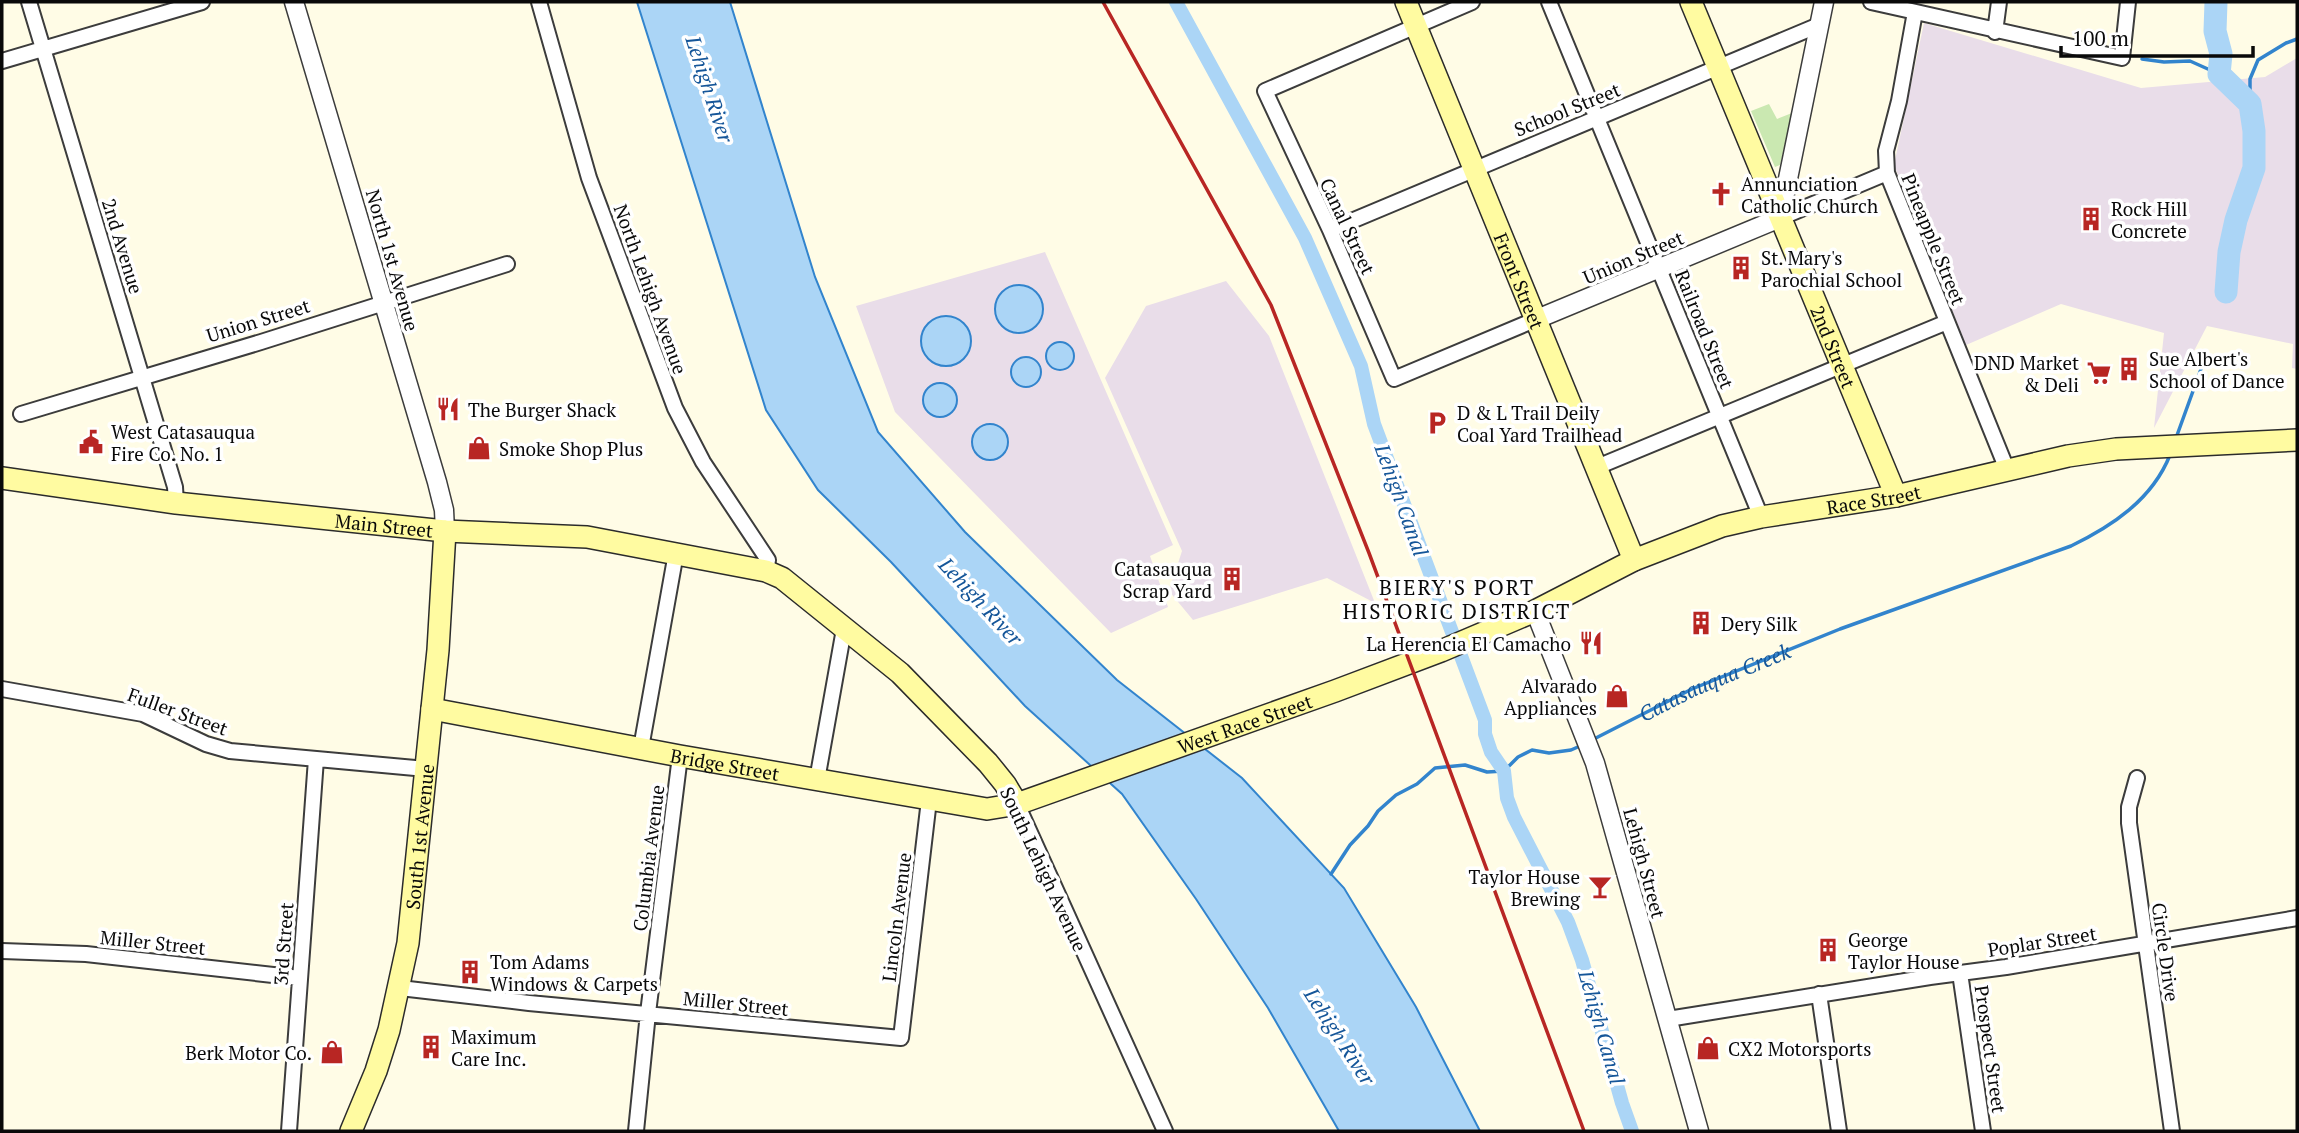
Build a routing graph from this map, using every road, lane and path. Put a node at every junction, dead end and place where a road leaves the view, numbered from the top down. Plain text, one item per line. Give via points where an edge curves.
1 (29, 2) edge
2 (202, 2) edge
3 (294, 2) edge
4 (539, 2) edge
5 (1406, 2) edge
6 (1472, 2) edge
7 (1549, 2) edge
8 (1691, 2) edge
9 (1824, 2) edge
10 (1871, 2) edge
11 (1999, 2) edge
12 (2128, 2) edge
13 (1915, 12) junction
14 (1415, 25) junction
15 (1819, 25) junction
16 (1996, 32) junction
17 (44, 49) junction
18 (2, 61) edge
19 (1719, 67) junction
20 (1597, 117) junction
21 (1475, 169) junction
22 (1887, 173) junction
23 (1780, 218) junction
24 (1330, 230) junction
25 (507, 264) dead end
26 (1660, 268) junction
27 (382, 302) junction
28 (1537, 319) junction
29 (1947, 322) junction
30 (1841, 364) junction
31 (142, 377) junction
32 (1394, 379) joint
33 (21, 414) dead end
34 (1720, 415) junction
35 (2297, 440) edge
36 (1597, 467) junction
37 (2008, 472) junction
38 (2, 478) edge
39 (1896, 496) junction
40 (176, 503) junction
41 (1761, 517) junction
42 (445, 531) junction
43 (676, 553) junction
44 (1634, 560) junction
45 (766, 571) junction
46 (1535, 611) junction
47 (844, 629) junction
48 (1472, 638) joint
49 (2, 689) edge
50 (432, 709) junction
51 (641, 748) junction
52 (680, 756) junction
53 (316, 759) junction
54 (426, 769) junction
55 (2137, 778) dead end
56 (817, 780) junction
57 (929, 800) junction
58 (1017, 804) junction
59 (2297, 918) edge
60 (2145, 943) junction
61 (2, 951) edge
62 (1960, 973) junction
63 (300, 978) junction
64 (400, 988) junction
65 (1819, 994) junction
66 (648, 1013) junction
67 (1668, 1019) junction
68 (901, 1038) joint
69 (289, 1131) edge
70 (351, 1131) edge
71 (636, 1131) edge
72 (1165, 1131) edge
73 (1699, 1131) edge
74 (1839, 1131) edge
75 (1983, 1131) edge
76 (2172, 1131) edge

1 - 17 street, 2nd Avenue
2 - 17 street
3 - 27 street, North 1st Avenue
4 - 45 street, North Lehigh Avenue via 589,178 675,408 703,461 768,560
5 - 14 main road, Front Street
6 - 14 street
7 - 20 street, Railroad Street
8 - 19 main road, 2nd Street
9 - 15 street
10 - 13 street
11 - 16 street
12 - 16 street via 2122,58
13 - 16 street
13 - 22 street, Pineapple Street via 1886,151
14 - 21 main road, Front Street
14 - 24 street, Canal Street via 1265,91
15 - 19 street, School Street
15 - 23 street
17 - 18 street
17 - 31 street, 2nd Avenue
19 - 20 street, School Street
19 - 23 main road, 2nd Street
20 - 21 street, School Street
20 - 26 street, Railroad Street
21 - 24 street, School Street
21 - 28 main road, Front Street
22 - 23 street, Union Street
22 - 29 street, Pineapple Street
23 - 26 street, Union Street
23 - 30 main road, 2nd Street
24 - 32 street, Canal Street
25 - 27 street, Union Street
26 - 28 street, Union Street
26 - 34 street, Railroad Street
27 - 31 street, Union Street
27 - 42 street, North 1st Avenue via 437,482
28 - 32 street, Union Street
28 - 36 main road, Front Street
29 - 30 street
29 - 37 street, Pineapple Street
30 - 34 street
30 - 39 main road, 2nd Street
31 - 33 street, Union Street
31 - 40 street, 2nd Avenue
34 - 36 street
34 - 41 street, Railroad Street
35 - 37 main road, Race Street via 2116,449
36 - 44 main road, Front Street
37 - 39 main road, Race Street
38 - 40 main road, Main Street
39 - 41 main road, Race Street
40 - 42 main road, Main Street
41 - 44 main road, Race Street via 1722,526
42 - 43 main road, Main Street via 587,537
42 - 50 main road, South 1st Avenue
43 - 45 main road, Main Street
43 - 51 street
44 - 46 main road, Race Street
45 - 47 main road, South Lehigh Avenue via 782,578
46 - 48 main road, Race Street
46 - 67 street, Lehigh Street via 1588,742
47 - 56 street
47 - 58 main road, South Lehigh Avenue via 927,699 988,763
48 - 58 main road, West Race Street
49 - 53 street, Fuller Street via 143,715 230,751
50 - 51 main road, Bridge Street
50 - 54 main road, South 1st Avenue
51 - 52 main road, Bridge Street
52 - 56 main road, Bridge Street
52 - 66 street, Columbia Avenue
53 - 54 street, Fuller Street
53 - 63 street, 3rd Street
54 - 64 main road, South 1st Avenue
55 - 60 street, Circle Drive via 2129,823
56 - 57 main road, Bridge Street
57 - 58 main road, Bridge Street via 987,809
57 - 68 street, Lincoln Avenue
58 - 72 street, South Lehigh Avenue
59 - 60 street, Poplar Street
60 - 62 street, Poplar Street
60 - 76 street, Circle Drive
61 - 63 street, Miller Street via 86,954
62 - 65 street, Poplar Street
62 - 75 street, Prospect Street
63 - 69 street, 3rd Street
64 - 66 street, Miller Street
64 - 70 main road, South 1st Avenue via 376,1070
65 - 67 street, Poplar Street
65 - 74 street
66 - 68 street, Miller Street
66 - 71 street, Columbia Avenue
67 - 73 street, Lehigh Street

